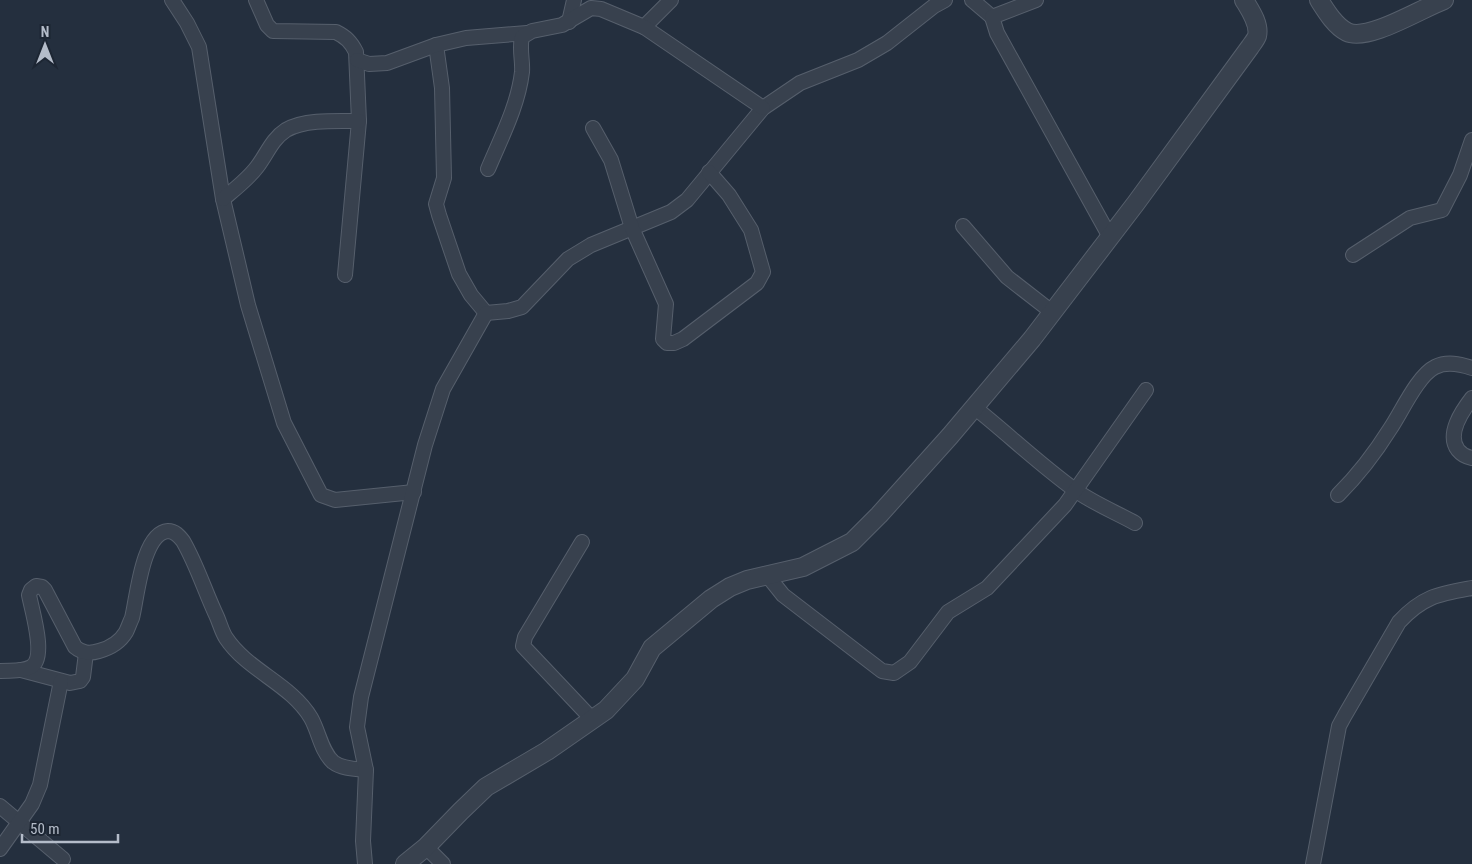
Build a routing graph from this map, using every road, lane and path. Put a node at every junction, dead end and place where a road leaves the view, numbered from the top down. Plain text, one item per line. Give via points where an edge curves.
1 (256, 0) edge
2 (574, 0) edge
3 (670, 0) edge
4 (946, 0) edge
5 (972, 0) edge
6 (1036, 0) edge
7 (1244, 0) edge
8 (1319, 0) edge
9 (1444, 0) edge
10 (175, 1) edge
11 (992, 16) junction
12 (569, 22) junction
13 (644, 27) junction
14 (527, 33) junction
15 (436, 45) junction
16 (357, 60) junction
17 (764, 108) junction
18 (359, 121) junction
19 (593, 128) dead end
20 (1472, 140) edge
21 (488, 169) dead end
22 (709, 172) junction
23 (223, 199) junction
24 (963, 226) dead end
25 (632, 228) junction
26 (1110, 237) junction
27 (1353, 255) dead end
28 (345, 275) dead end
29 (1052, 312) junction
30 (486, 313) junction
31 (1472, 368) edge
32 (1146, 390) dead end
33 (1472, 398) edge
34 (974, 407) junction
35 (1472, 458) edge
36 (1076, 490) junction
37 (414, 492) junction
38 (1338, 495) dead end
39 (1135, 523) dead end
40 (582, 542) dead end
41 (766, 575) junction
42 (1472, 588) edge
43 (86, 652) junction
44 (21, 670) junction
45 (0, 671) edge
46 (61, 681) junction
47 (592, 719) junction
48 (366, 770) junction
49 (0, 806) edge
50 (19, 822) junction
51 (426, 848) junction
52 (0, 850) edge
53 (63, 859) dead end
54 (365, 864) edge
55 (405, 864) edge
56 (443, 864) edge
57 (1313, 864) edge

1 - 16 street via 273,31 336,32 351,43
2 - 12 street
3 - 13 street
4 - 17 street via 887,43 858,60 800,83
5 - 11 street
6 - 11 street
7 - 26 street via 1257,26 1257,36
8 - 9 street via 1341,27 1348,32 1363,34
10 - 23 street via 199,47
11 - 26 street via 997,33
12 - 13 street via 584,11 596,8
12 - 14 street
13 - 17 street
14 - 15 street via 466,38
14 - 21 street via 522,37 522,72 514,106
15 - 16 street via 387,63 369,64
15 - 30 street via 442,88 444,178 438,209 459,274
16 - 18 street
17 - 22 street
18 - 23 street via 302,124 288,129 274,141 245,180
18 - 28 street
19 - 25 street via 611,160
20 - 27 street via 1460,175 1442,210 1410,218
22 - 25 street via 687,200 671,212
22 - 25 street via 729,195 751,230 763,272 758,283 674,343 663,339 666,304
23 - 37 street via 248,305 284,423 321,495 335,500
24 - 29 street via 1007,277
25 - 30 street via 591,245 568,260 522,307 508,312
26 - 29 street
29 - 34 street
30 - 37 street via 443,389
31 - 38 street via 1456,363 1443,364 1428,372 1371,457
32 - 36 street
33 - 35 street via 1462,410 1454,437 1459,452
34 - 36 street
34 - 41 street via 852,542 803,567
36 - 39 street
36 - 41 street via 1055,517 987,588 948,612 910,662 894,673 882,671 798,607
37 - 48 street via 358,714 357,727
40 - 47 street via 525,636 523,646
41 - 47 street via 730,587 711,599 652,648 626,690
42 - 57 street via 1439,594 1410,610 1399,622 1339,726
43 - 44 street via 74,647 45,590 36,586 29,595 39,655 36,663
43 - 46 street via 85,670 80,681
43 - 48 street via 105,650 119,641 132,617 152,544 162,533 174,532 189,552 226,638 240,655 296,699 334,762 342,767
44 - 45 street
44 - 46 street
46 - 50 street via 40,785
47 - 51 street via 547,751 486,787
48 - 54 street
49 - 50 street
50 - 52 street
50 - 53 street
51 - 55 street
51 - 56 street

